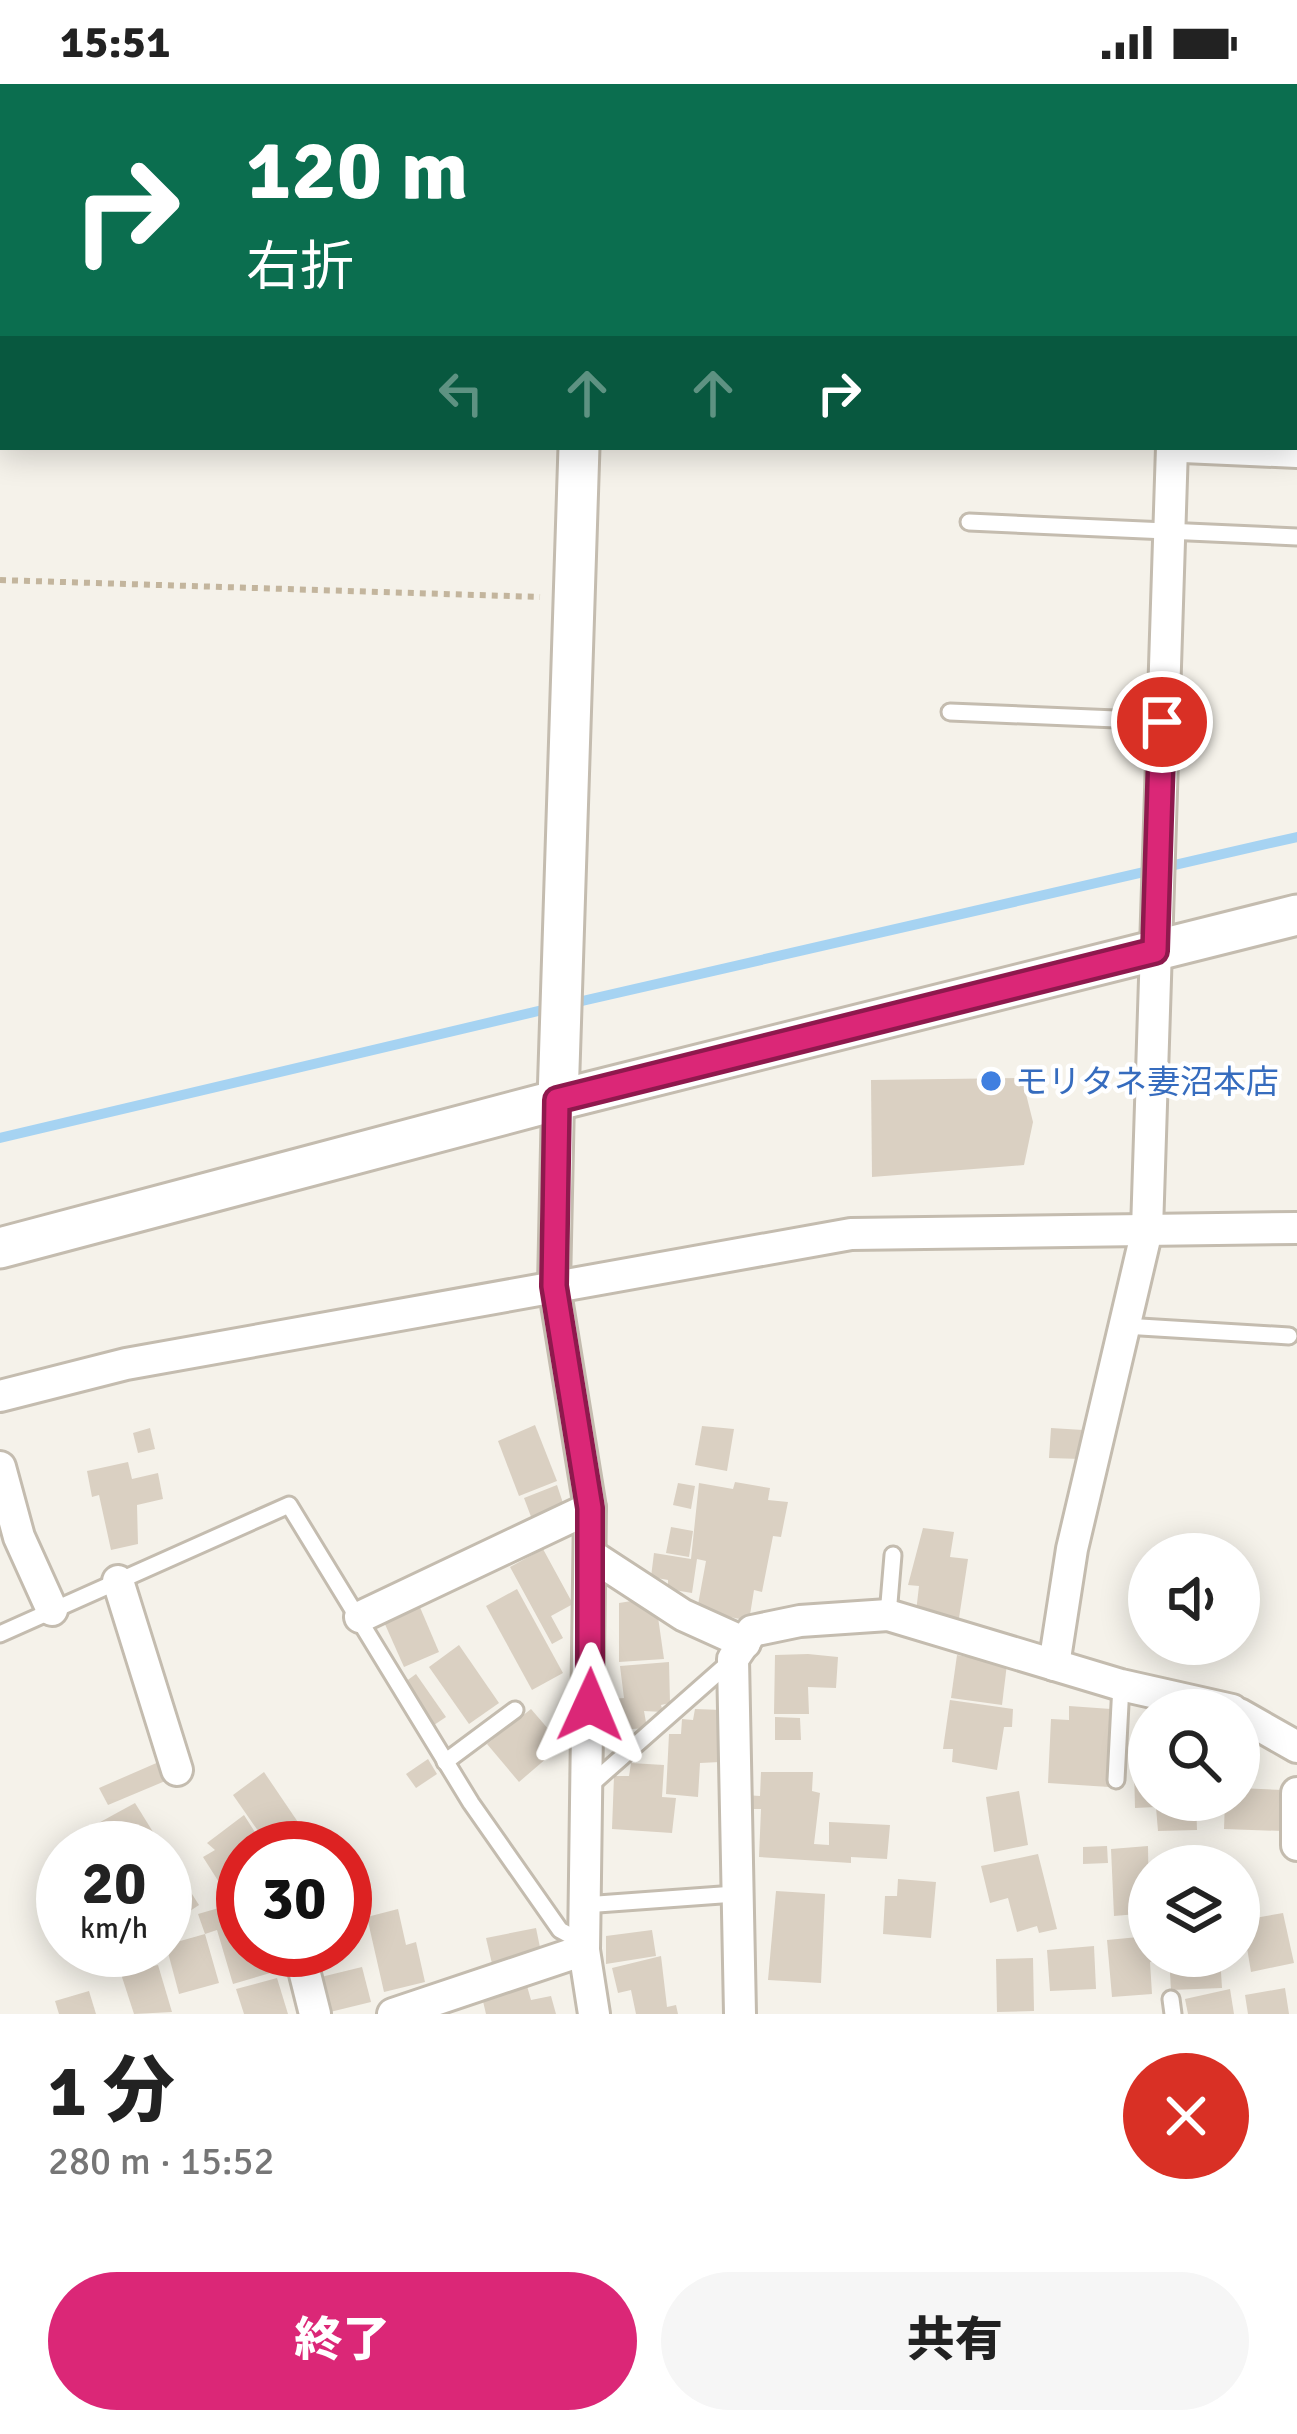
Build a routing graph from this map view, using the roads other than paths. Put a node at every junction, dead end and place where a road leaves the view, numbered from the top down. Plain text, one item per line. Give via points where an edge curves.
1 (579, 450) edge
2 (1172, 450) edge
3 (1251, 450) edge
4 (1297, 452) edge
5 (969, 522) dead end
6 (1169, 532) junction
7 (1297, 537) edge
8 (950, 712) dead end
9 (1162, 722) junction
10 (1297, 915) edge
11 (1155, 951) junction
12 (557, 1100) junction
13 (1297, 1228) edge
14 (1148, 1230) junction
15 (0, 1248) edge
16 (554, 1286) junction
17 (1123, 1326) junction
18 (1288, 1336) dead end
19 (0, 1396) edge
20 (0, 1467) edge
21 (590, 1508) junction
22 (591, 1555) junction
23 (892, 1555) dead end
24 (118, 1580) junction
25 (52, 1610) junction
26 (888, 1615) junction
27 (360, 1617) junction
28 (0, 1634) edge
29 (739, 1651) junction
30 (1054, 1665) junction
31 (1121, 1685) junction
32 (1138, 1689) edge
33 (515, 1709) dead end
34 (1260, 1727) edge
35 (1297, 1748) edge
36 (446, 1762) junction
37 (177, 1770) dead end
38 (1116, 1780) dead end
39 (587, 1787) junction
40 (1297, 1793) edge
41 (1297, 1845) edge
42 (735, 1894) junction
43 (584, 1905) junction
44 (584, 1947) junction
45 (306, 1977) edge
46 (315, 2014) edge
47 (393, 2014) edge
48 (593, 2014) edge
49 (740, 2014) edge

1 - 12 street
2 - 6 street
3 - 4 street
5 - 6 lane
6 - 7 lane
6 - 9 street
8 - 9 lane
9 - 11 street
10 - 11 street
11 - 12 street
11 - 14 street
12 - 15 street
12 - 16 street
13 - 14 street
14 - 16 street via 851,1234
14 - 17 street
16 - 19 street via 126,1364
16 - 21 street
17 - 18 lane
17 - 30 street
20 - 25 street via 19,1537
21 - 22 street
21 - 27 street
22 - 29 street
22 - 39 street
23 - 26 lane
24 - 25 lane
24 - 27 lane via 289,1505
24 - 37 street
25 - 28 lane
26 - 29 street via 752,1631
26 - 30 street
27 - 36 lane
29 - 39 lane
29 - 42 street
30 - 31 street
31 - 32 street
31 - 38 lane
33 - 36 lane
34 - 35 street
36 - 44 lane via 560,1930
39 - 43 street
40 - 41 street
42 - 43 lane
42 - 49 street
43 - 44 street
44 - 47 street
44 - 48 street
45 - 46 street

